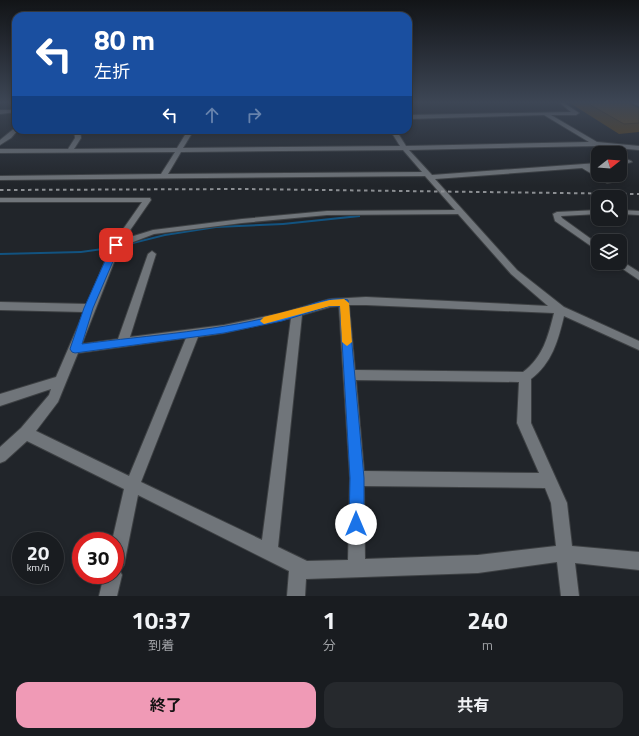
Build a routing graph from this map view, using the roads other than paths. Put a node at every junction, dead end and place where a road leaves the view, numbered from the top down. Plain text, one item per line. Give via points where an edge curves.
1 (573, 131) edge
2 (12, 134) edge
3 (78, 134) edge
4 (188, 134) edge
5 (395, 134) edge
6 (0, 143) edge
7 (595, 144) junction
8 (599, 146) edge
9 (404, 148) junction
10 (639, 148) edge
11 (70, 150) junction
12 (180, 150) junction
13 (0, 151) edge
14 (591, 165) edge
15 (583, 166) junction
16 (591, 171) edge
17 (428, 176) junction
18 (163, 177) junction
19 (0, 178) edge
20 (0, 200) edge
21 (458, 212) junction
22 (591, 212) edge
23 (627, 212) edge
24 (639, 213) edge
25 (591, 243) edge
26 (116, 245) junction
27 (152, 254) dead end
28 (627, 268) edge
29 (639, 277) edge
30 (344, 303) junction
31 (0, 306) edge
32 (89, 308) junction
33 (560, 310) junction
34 (297, 313) junction
35 (194, 332) junction
36 (123, 341) junction
37 (639, 346) edge
38 (75, 349) junction
39 (349, 375) junction
40 (526, 378) junction
41 (61, 381) junction
42 (0, 400) edge
43 (26, 433) junction
44 (0, 456) edge
45 (357, 478) junction
46 (550, 481) junction
47 (132, 486) junction
48 (122, 532) edge
49 (269, 552) junction
50 (563, 553) junction
51 (639, 561) edge
52 (298, 566) junction
53 (356, 569) junction
54 (111, 584) edge
55 (108, 596) edge
56 (296, 596) edge
57 (570, 596) edge

1 - 7 street
2 - 6 street
3 - 11 street via 78,138
4 - 12 street
5 - 9 street
7 - 8 street
7 - 9 street
7 - 10 street
9 - 12 street
9 - 17 street
11 - 12 street
11 - 13 street
12 - 18 street
14 - 15 street
15 - 16 street
15 - 17 street
17 - 18 street
17 - 21 street via 444,192
18 - 19 street
20 - 26 street via 147,200
21 - 26 street via 327,213 242,221 153,232
21 - 33 street via 514,272
22 - 25 street via 557,214 558,219
23 - 24 street
26 - 32 street
27 - 36 street
28 - 29 street
30 - 33 street via 366,301
30 - 34 street via 330,303
30 - 39 street
31 - 32 street
32 - 38 street
33 - 37 street
33 - 40 street via 550,350 538,370
34 - 35 street via 224,329
34 - 49 street
35 - 36 street
35 - 47 street
36 - 38 street
38 - 41 street
39 - 40 street
39 - 45 street
40 - 46 street via 524,423
41 - 42 street
41 - 43 street via 54,398
43 - 44 street
43 - 47 street
45 - 46 street
45 - 53 street
46 - 50 street via 559,503
47 - 48 street
47 - 49 street
49 - 52 street
50 - 51 street
50 - 53 street via 478,564
50 - 57 street
52 - 53 street via 306,570
52 - 56 street
54 - 55 street

